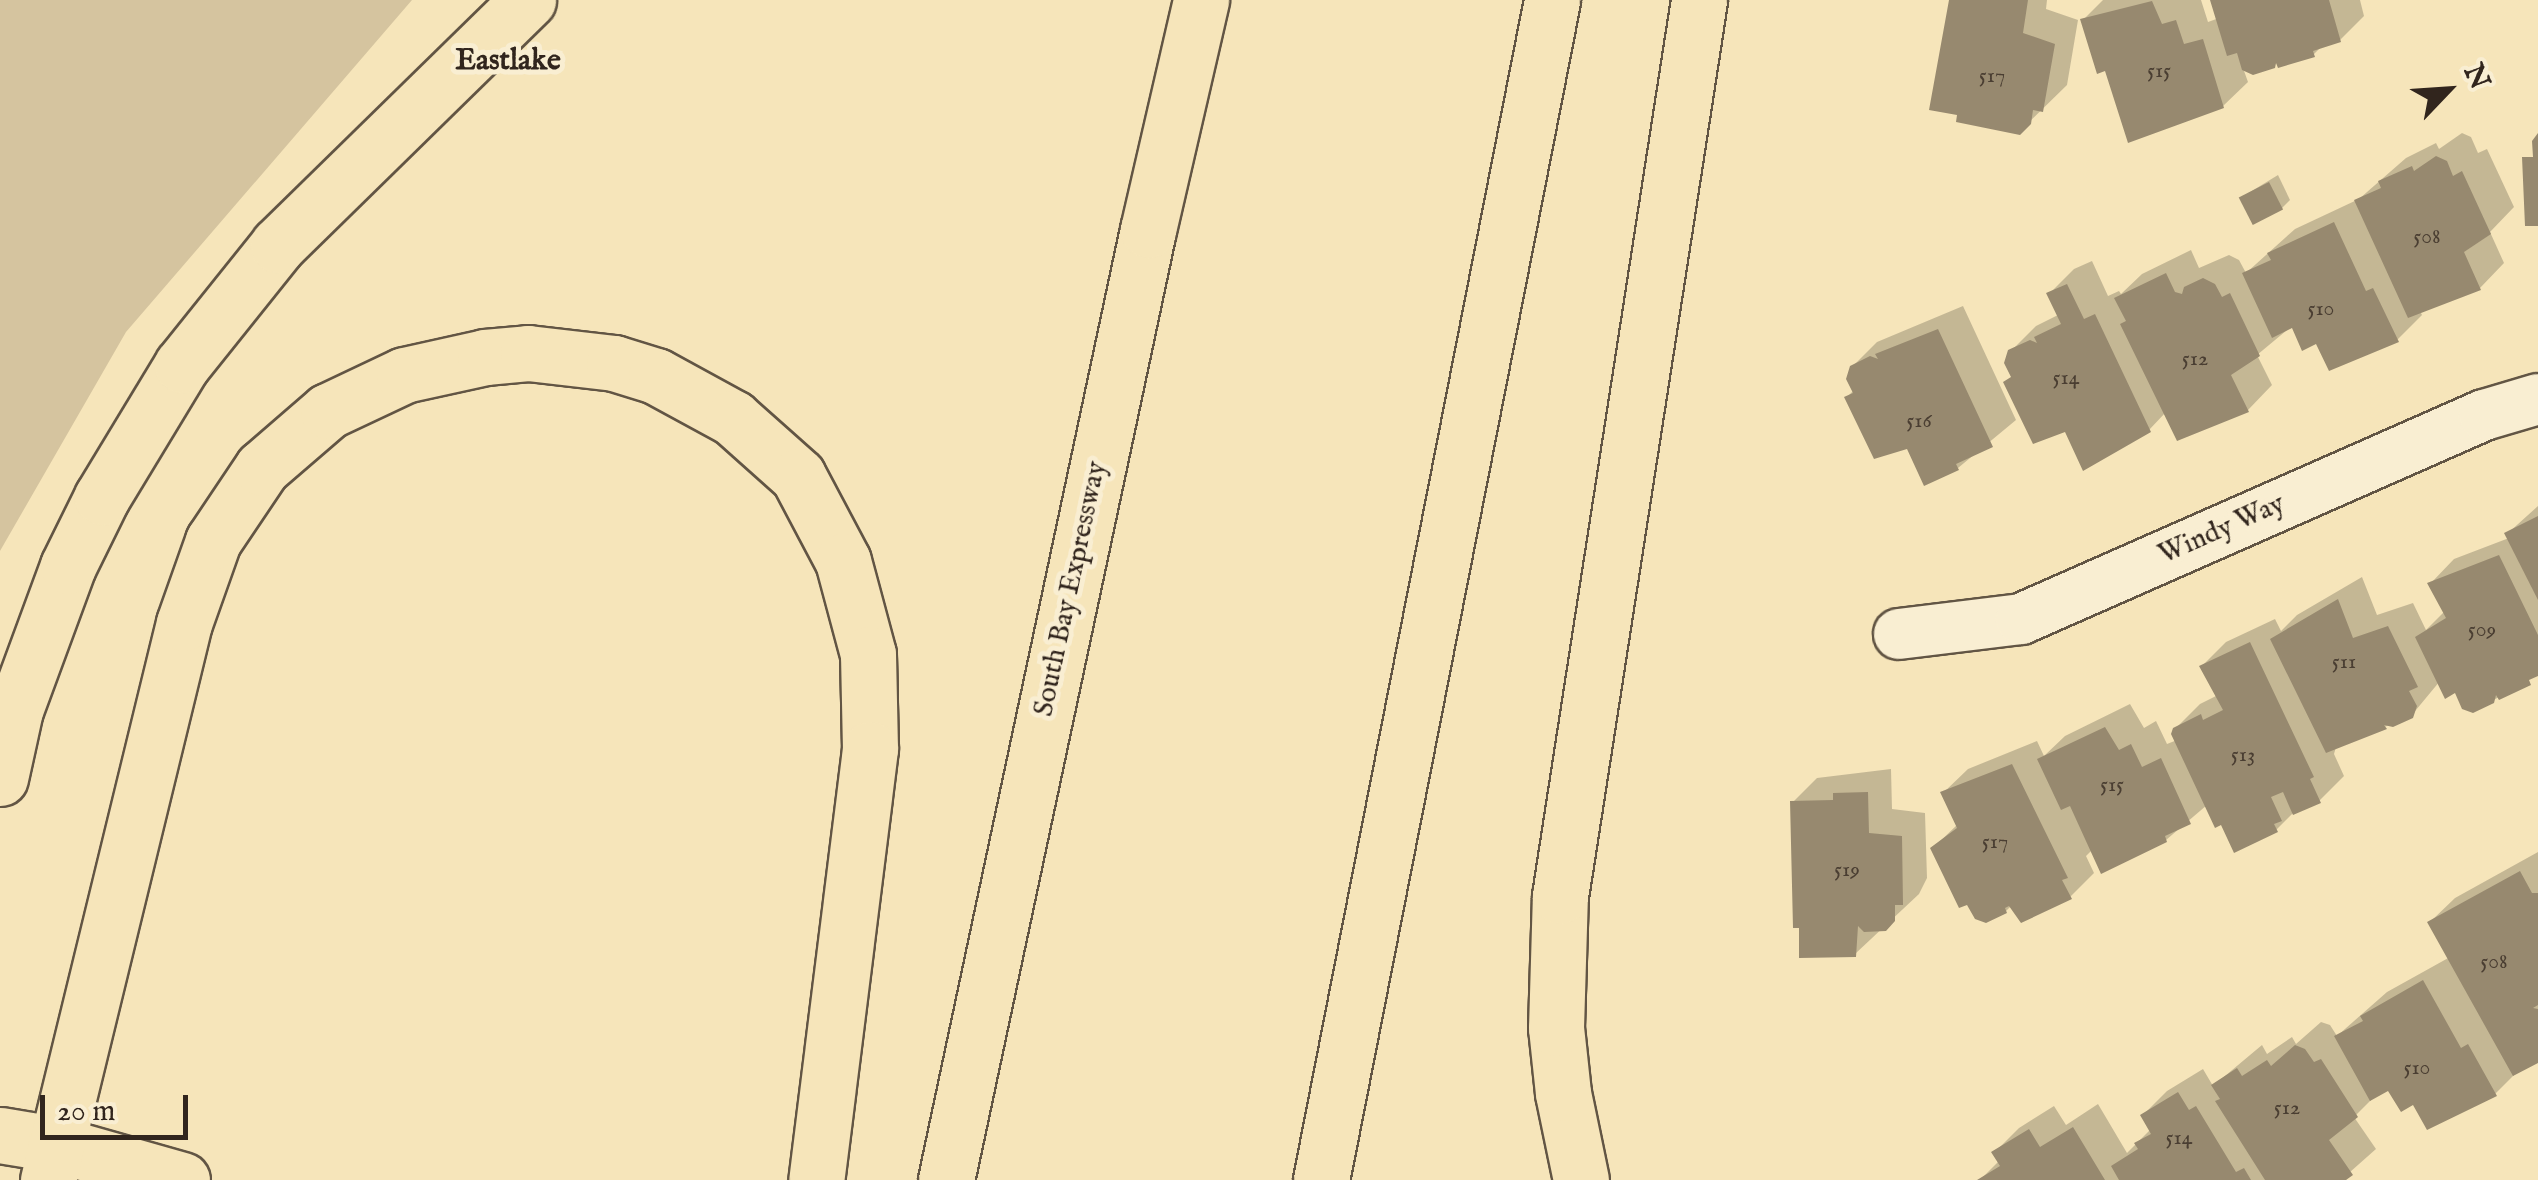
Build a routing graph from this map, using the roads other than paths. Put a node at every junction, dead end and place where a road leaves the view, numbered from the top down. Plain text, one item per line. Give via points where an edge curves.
1 (528, 0) edge
2 (1201, 0) edge
3 (1552, 0) edge
4 (1699, 0) edge
5 (2538, 398) edge
6 (1899, 634) dead end
7 (0, 778) edge
8 (0, 1134) edge
9 (51, 1162) edge
10 (182, 1180) edge
11 (816, 1180) edge
12 (946, 1180) edge
13 (1321, 1180) edge
14 (1581, 1180) edge

1 - 7 main road via 278,245 182,365 111,480 68,566 15,710
2 - 12 main road, South Bay Expressway
3 - 13 main road
4 - 14 main road via 1560,896 1556,1028
5 - 6 street, Windy Way via 2484,415 2021,619
8 - 9 main road
9 - 10 main road
9 - 11 main road via 184,623 213,541 235,503 293,438 366,390 442,365 528,353 614,363 696,394 733,418 798,476 842,561 868,654 870,749

